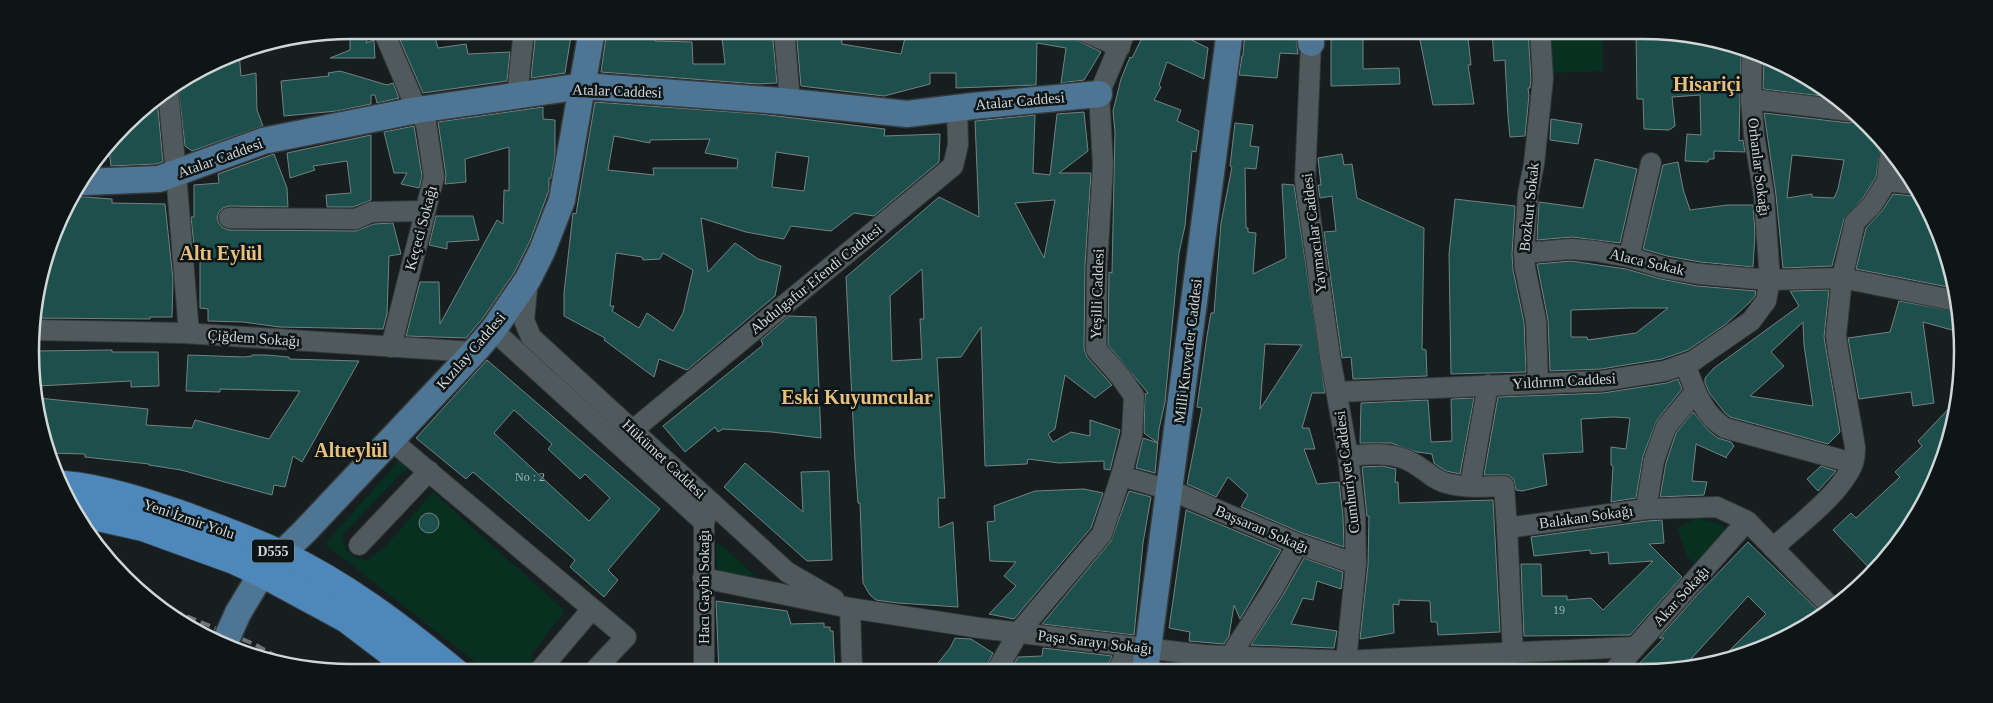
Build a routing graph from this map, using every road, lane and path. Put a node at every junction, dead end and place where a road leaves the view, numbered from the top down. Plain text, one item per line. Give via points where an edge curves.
1 (387, 39) edge
2 (523, 39) edge
3 (591, 39) edge
4 (785, 39) edge
5 (1123, 39) edge
6 (1219, 39) edge
7 (1229, 39) edge
8 (1311, 39) edge
9 (1541, 39) edge
10 (1752, 59) edge
11 (583, 86) junction
12 (1099, 94) junction
13 (517, 96) junction
14 (169, 98) edge
15 (1751, 100) junction
16 (790, 101) junction
17 (957, 108) junction
18 (417, 110) junction
19 (1841, 111) edge
20 (1216, 135) junction
21 (1889, 160) edge
22 (1651, 163) dead end
23 (176, 173) junction
24 (1887, 181) junction
25 (89, 182) edge
26 (1905, 183) edge
27 (425, 211) junction
28 (229, 218) dead end
29 (1524, 253) junction
30 (1629, 257) junction
31 (1842, 278) junction
32 (528, 279) junction
33 (1770, 280) junction
34 (1950, 300) edge
35 (39, 330) edge
36 (492, 330) junction
37 (189, 333) junction
38 (391, 348) junction
39 (474, 352) junction
40 (1685, 364) junction
41 (1538, 383) junction
42 (1488, 385) junction
43 (1337, 392) junction
44 (1695, 392) junction
45 (633, 430) junction
46 (391, 440) junction
47 (1348, 456) junction
48 (1853, 463) junction
49 (429, 471) junction
50 (1121, 476) junction
51 (69, 486) edge
52 (1470, 486) junction
53 (1170, 490) junction
54 (1646, 509) junction
55 (708, 513) junction
56 (84, 514) edge
57 (1747, 521) junction
58 (1507, 528) junction
59 (359, 544) dead end
60 (1298, 544) junction
61 (1773, 548) junction
62 (271, 563) junction
63 (1356, 564) junction
64 (703, 578) junction
65 (1827, 603) edge
66 (850, 608) junction
67 (592, 609) junction
68 (1018, 633) junction
69 (227, 638) edge
70 (1634, 647) junction
71 (1513, 653) junction
72 (1479, 654) junction
73 (1141, 655) edge
74 (1231, 656) junction
75 (1200, 663) edge
76 (1439, 663) edge
77 (406, 664) edge
78 (445, 664) edge
79 (545, 664) edge
80 (601, 664) edge
81 (704, 664) edge
82 (852, 664) edge
83 (1001, 664) edge
84 (1128, 664) edge
85 (1321, 664) edge
86 (1344, 664) edge
87 (1407, 664) edge
88 (1488, 664) edge
89 (1620, 664) edge

1 - 18 street, Keçeci Sokağı
2 - 13 street
3 - 11 main road, Kızılay Caddesi
4 - 16 street
5 - 12 street, Yeşilli Caddesi
6 - 20 main road via 1213,93
7 - 20 main road, Milli Kuvvetler Caddesi
8 - 43 street, Yaymacılar Caddesi via 1305,180
9 - 29 street, Bozkurt Sokak via 1543,80
10 - 15 street, Orhanlar Sokağı
11 - 13 main road, Atalar Caddesi
11 - 16 main road, Atalar Caddesi
11 - 32 main road, Kızılay Caddesi via 562,200
12 - 17 main road, Atalar Caddesi
12 - 50 street, Yeşilli Caddesi via 1103,165 1096,349 1134,396 1132,435
13 - 18 main road, Atalar Caddesi
14 - 23 street
15 - 19 street
15 - 33 street, Orhanlar Sokağı via 1764,196
16 - 17 main road, Atalar Caddesi via 907,114
17 - 45 street, Abdulgafur Efendi Caddesi via 958,145 953,166
18 - 23 main road, Atalar Caddesi via 263,141
18 - 27 street, Keçeci Sokağı via 426,124 434,177
20 - 53 main road, Milli Kuvvetler Caddesi
21 - 24 street
22 - 30 street
23 - 25 main road, Atalar Caddesi via 159,180
23 - 37 street
24 - 26 street
24 - 31 street via 1872,205 1855,222
27 - 28 street via 371,212 356,218
27 - 38 street, Keçeci Sokağı
29 - 30 street, Alaca Sokak via 1571,249
29 - 41 street, Bozkurt Sokak via 1536,320
30 - 33 street, Alaca Sokak via 1699,274
31 - 33 street
31 - 34 street
31 - 48 street via 1836,335 1856,447
32 - 36 main road, Kızılay Caddesi
32 - 45 street, Hükümet Caddesi via 524,320 531,337
33 - 40 street, Yıldırım Caddesi via 1766,301 1751,321
35 - 37 street, Çiğdem Sokağı
36 - 39 main road, Kızılay Caddesi
36 - 55 street
37 - 38 street, Çiğdem Sokağı
38 - 39 street, Çiğdem Sokağı
39 - 46 main road, Kızılay Caddesi
40 - 41 street, Yıldırım Caddesi via 1665,371 1602,381
40 - 44 street
41 - 42 street, Yıldırım Caddesi
42 - 43 street, Yıldırım Caddesi
42 - 52 street
43 - 47 street, Cumhuriyet Caddesi
44 - 48 street via 1712,420 1724,428
44 - 54 street via 1666,427 1654,460
45 - 55 street, Hükümet Caddesi
46 - 49 street
46 - 62 main road, Kızılay Caddesi
47 - 52 street via 1402,457 1436,479
47 - 63 street, Cumhuriyet Caddesi via 1355,515
48 - 61 street via 1842,482 1823,503
49 - 59 street
49 - 67 street
50 - 53 street, Başsaran Sokağı
50 - 68 street, Yeşilli Caddesi via 1102,534
51 - 62 highway, Yeni İzmir Yolu / D555 via 160,507
52 - 58 street via 1504,486
53 - 60 street, Başsaran Sokağı
53 - 73 main road, Milli Kuvvetler Caddesi
54 - 57 street, Balakan Sokağı via 1717,507
54 - 58 street, Balakan Sokağı
55 - 64 street, Hacı Gaybı Sokağı
55 - 66 street, Hükümet Caddesi via 787,572
56 - 62 highway, Yeni İzmir Yolu / D555 via 142,527 234,560
57 - 61 street, Balakan Sokağı
57 - 70 street, Akar Sokağı
58 - 71 street
60 - 63 street, Başsaran Sokağı
60 - 74 street
61 - 65 street, Balakan Sokağı
62 - 69 main road, Kızılay Caddesi, bridge via 238,613
62 - 77 highway, Yeni İzmir Yolu / D555
62 - 78 highway, Yeni İzmir Yolu / D555 via 364,603 410,634
63 - 86 street, Cumhuriyet Caddesi
64 - 66 street, Paşa Sarayı Sokağı
64 - 81 street, Hacı Gaybı Sokağı
66 - 68 street, Paşa Sarayı Sokağı
66 - 82 street
67 - 79 street
67 - 80 street via 626,637
68 - 73 street, Paşa Sarayı Sokağı
68 - 83 street, Yeşilli Caddesi
70 - 71 street, Paşa Sarayı Sokağı
70 - 89 street, Akar Sokağı
71 - 72 street, Paşa Sarayı Sokağı
72 - 76 street, Paşa Sarayı Sokağı
72 - 88 street
73 - 75 street, Paşa Sarayı Sokağı
73 - 84 street
74 - 75 street, Paşa Sarayı Sokağı
74 - 85 street, Paşa Sarayı Sokağı
76 - 87 street, Paşa Sarayı Sokağı

